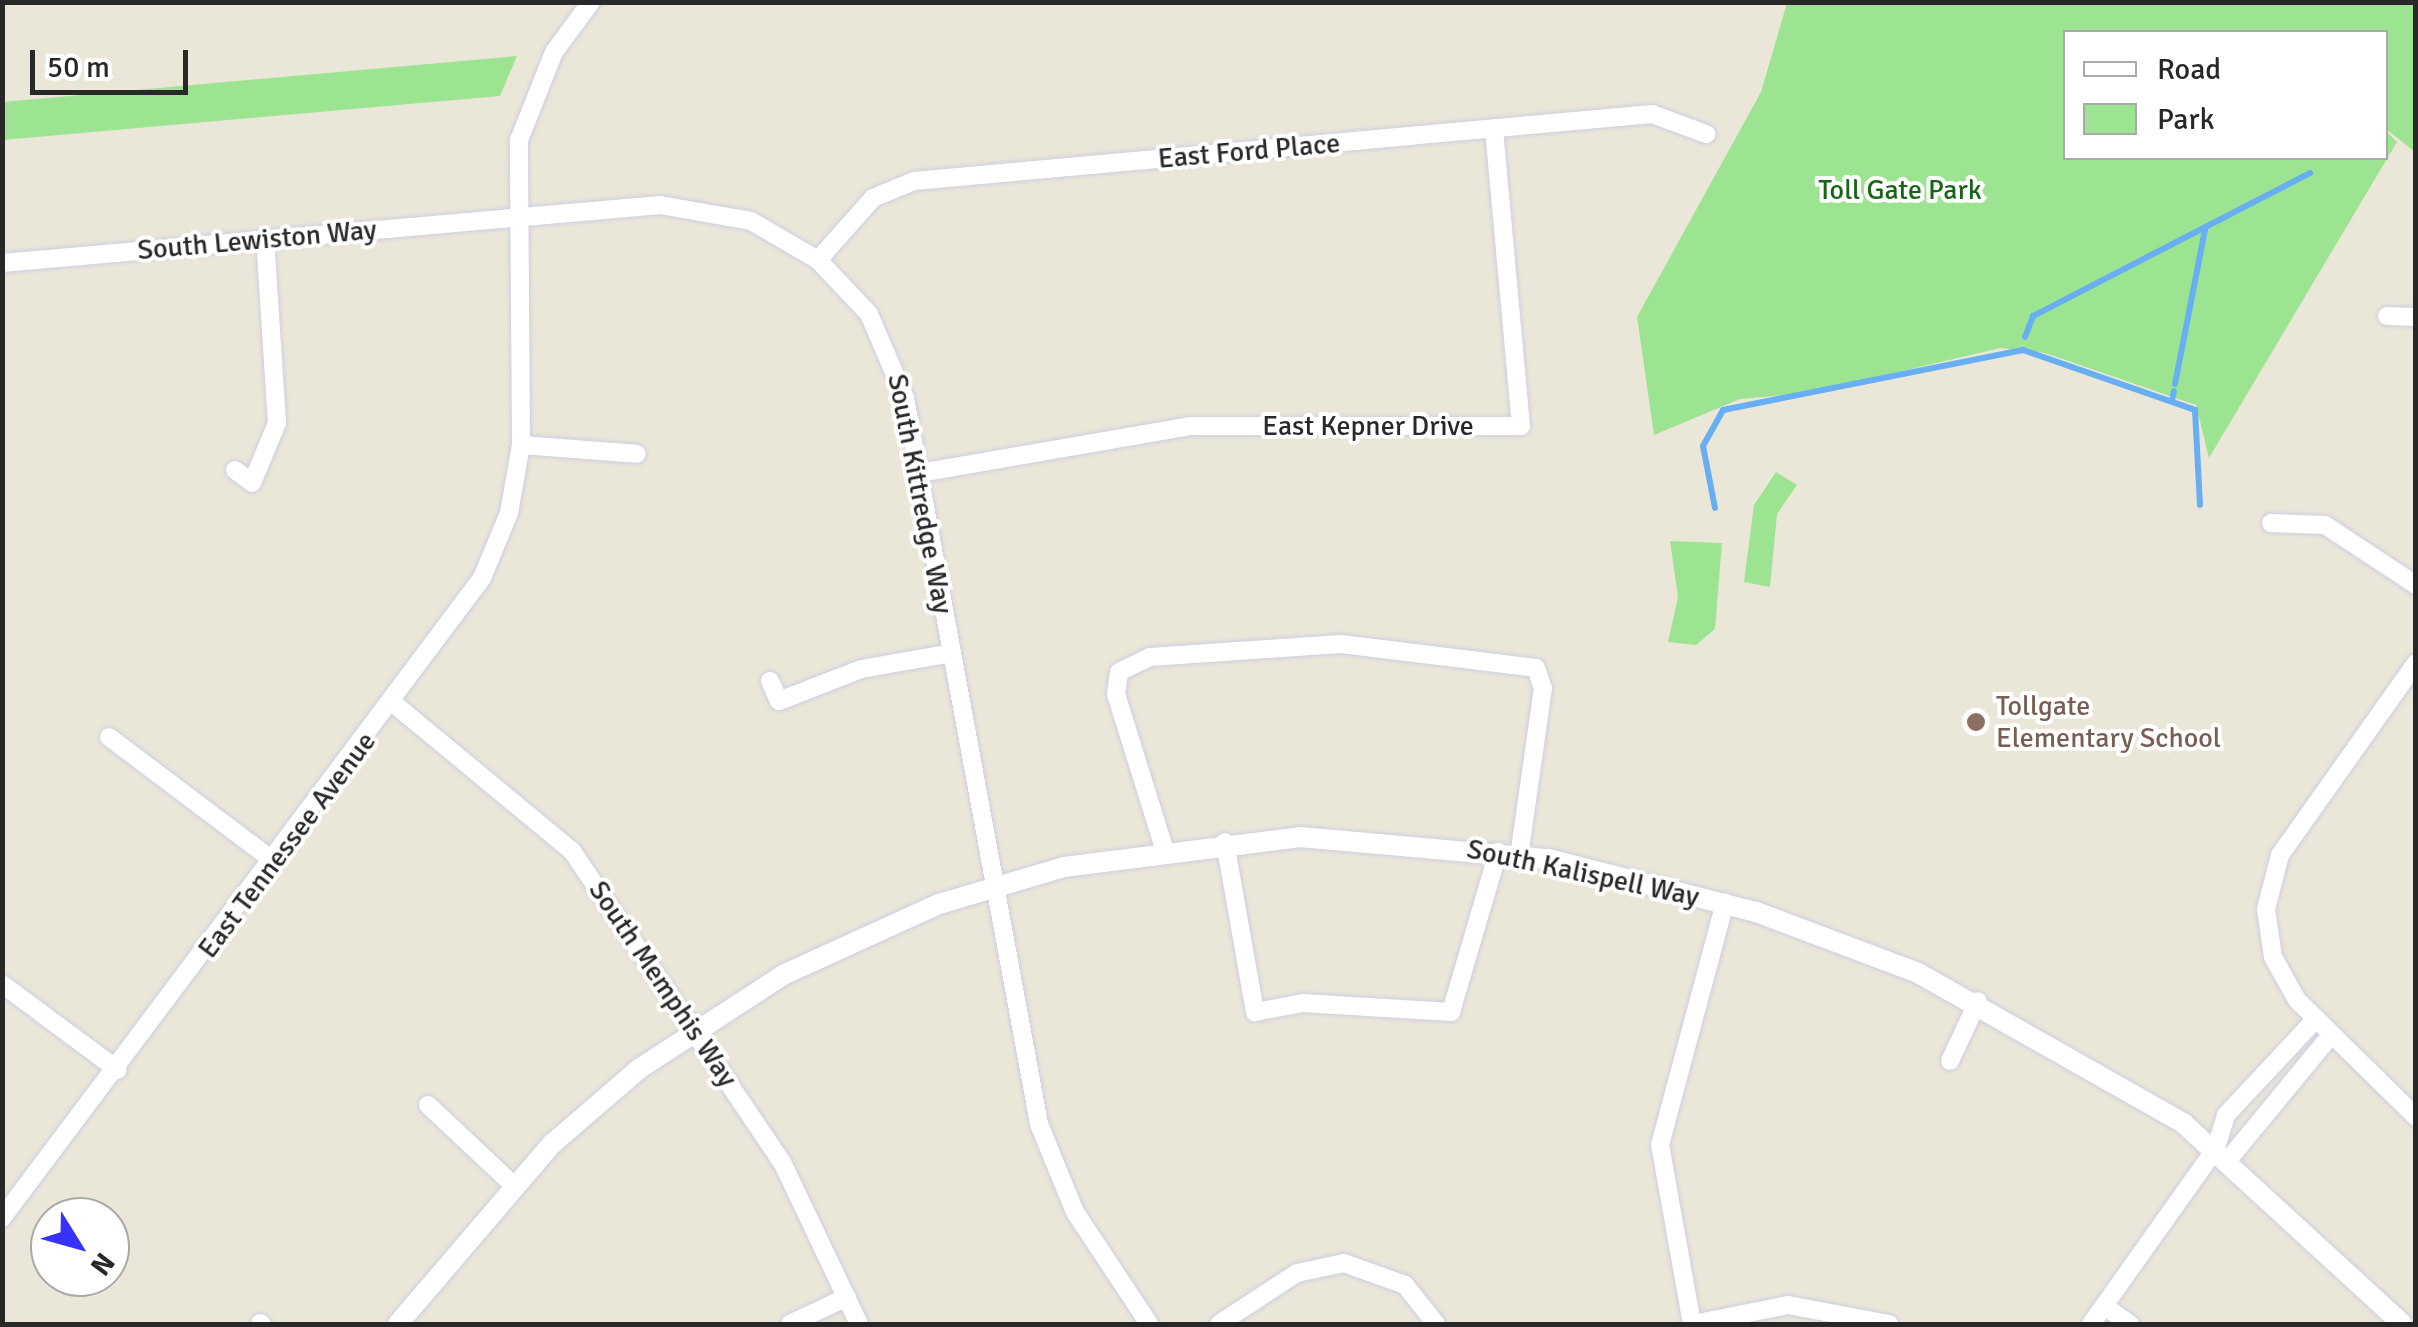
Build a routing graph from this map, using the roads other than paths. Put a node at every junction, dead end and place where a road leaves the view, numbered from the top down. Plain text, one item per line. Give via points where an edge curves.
1 (591, 2) edge
2 (1494, 128) junction
3 (1706, 134) dead end
4 (512, 217) junction
5 (266, 240) junction
6 (818, 260) junction
7 (2, 264) edge
8 (2387, 316) dead end
9 (2416, 317) edge
10 (521, 446) junction
11 (636, 454) dead end
12 (234, 470) dead end
13 (919, 473) junction
14 (2271, 523) dead end
15 (2416, 586) edge
16 (952, 653) junction
17 (2416, 663) edge
18 (770, 681) dead end
19 (394, 704) junction
20 (108, 737) dead end
21 (1225, 842) junction
22 (1164, 848) junction
23 (1508, 854) junction
24 (274, 862) junction
25 (994, 886) junction
26 (1725, 903) junction
27 (2, 984) edge
28 (1978, 1001) junction
29 (2315, 1020) junction
30 (694, 1030) junction
31 (2331, 1035) junction
32 (1950, 1061) dead end
33 (118, 1070) junction
34 (428, 1105) dead end
35 (2416, 1117) edge
36 (2222, 1154) junction
37 (512, 1184) junction
38 (2, 1218) edge
39 (847, 1297) junction
40 (2104, 1306) junction
41 (398, 1324) edge
42 (790, 1324) edge
43 (859, 1324) edge
44 (1150, 1324) edge
45 (1219, 1324) edge
46 (1436, 1324) edge
47 (1692, 1324) edge
48 (1890, 1324) edge
49 (2091, 1324) edge
50 (2130, 1324) edge
51 (2402, 1324) edge

1 - 4 street, East Tennessee Avenue via 554,52 527,110
2 - 3 street, East Ford Place via 1652,114
2 - 6 street, East Ford Place via 914,181 873,198
2 - 13 street, East Kepner Drive via 1521,426 1190,426
4 - 5 street, South Lewiston Way
4 - 6 street, South Kittredge Way via 687,206 751,221
4 - 10 street, East Tennessee Avenue
5 - 7 street, South Lewiston Way
5 - 12 street via 277,423 252,483
6 - 13 street, South Kittredge Way via 868,314 893,360
8 - 9 street
10 - 11 street
10 - 19 street, East Tennessee Avenue via 509,513 482,578
13 - 16 street, South Kittredge Way
14 - 15 street via 2325,525
16 - 18 street, South Kittredge Way via 861,670 779,700
16 - 25 street, South Kittredge Way
17 - 29 street via 2270,881 2273,957
19 - 24 street, East Tennessee Avenue
19 - 30 street, South Memphis Way via 551,827
20 - 24 street
21 - 22 street, South Kalispell Way
21 - 23 street, South Kalispell Way via 1360,838
21 - 23 street via 1254,1012 1303,1003 1451,1012
22 - 23 street via 1116,694 1119,672 1150,657 1340,644 1536,668 1543,688
22 - 25 street, South Kalispell Way
23 - 26 street, South Kalispell Way
24 - 33 street, East Tennessee Avenue
25 - 30 street, South Kalispell Way via 834,948
25 - 44 street, South Kittredge Way via 1055,1169
26 - 28 street, South Kalispell Way
26 - 47 street via 1662,1114 1665,1208
27 - 33 street
28 - 32 street
28 - 36 street, South Kalispell Way
29 - 31 street
29 - 36 street via 2265,1064 2226,1114
30 - 37 street, South Kalispell Way
30 - 39 street, South Memphis Way via 782,1162
31 - 35 street
31 - 36 street
33 - 38 street, East Tennessee Avenue
34 - 37 street
36 - 40 street
36 - 51 street, South Kalispell Way
37 - 41 street, South Kalispell Way
39 - 42 street
39 - 43 street, South Memphis Way
40 - 49 street
40 - 50 street
45 - 46 street via 1297,1273 1344,1263 1405,1285
47 - 48 street via 1788,1305

